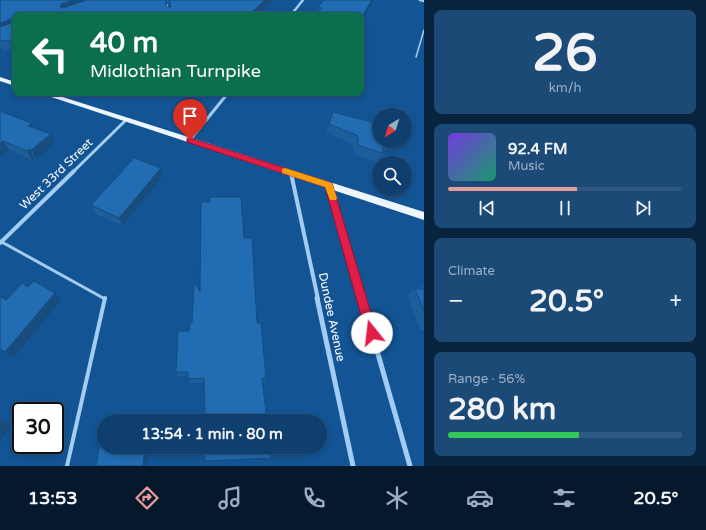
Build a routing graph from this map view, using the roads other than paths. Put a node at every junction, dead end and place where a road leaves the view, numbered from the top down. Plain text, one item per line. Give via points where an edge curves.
1 (159, 0) edge
2 (303, 0) edge
3 (420, 0) edge
4 (424, 1) edge
5 (170, 12) edge
6 (293, 12) edge
7 (424, 30) edge
8 (416, 57) dead end
9 (0, 79) edge
10 (12, 83) edge
11 (52, 96) edge
12 (226, 96) edge
13 (126, 120) junction
14 (190, 140) junction
15 (291, 173) junction
16 (329, 185) junction
17 (424, 216) edge
18 (0, 242) edge
19 (67, 466) edge
20 (353, 466) edge
21 (410, 466) edge

1 - 5 lane via 166,4
2 - 6 street
3 - 4 street
7 - 8 lane
9 - 10 main road
11 - 13 main road
12 - 14 street
13 - 14 main road
13 - 18 street, West 33rd Street
14 - 15 main road
15 - 16 main road
15 - 20 street, Dundee Avenue
16 - 17 main road
16 - 21 street
18 - 19 lane via 105,298

